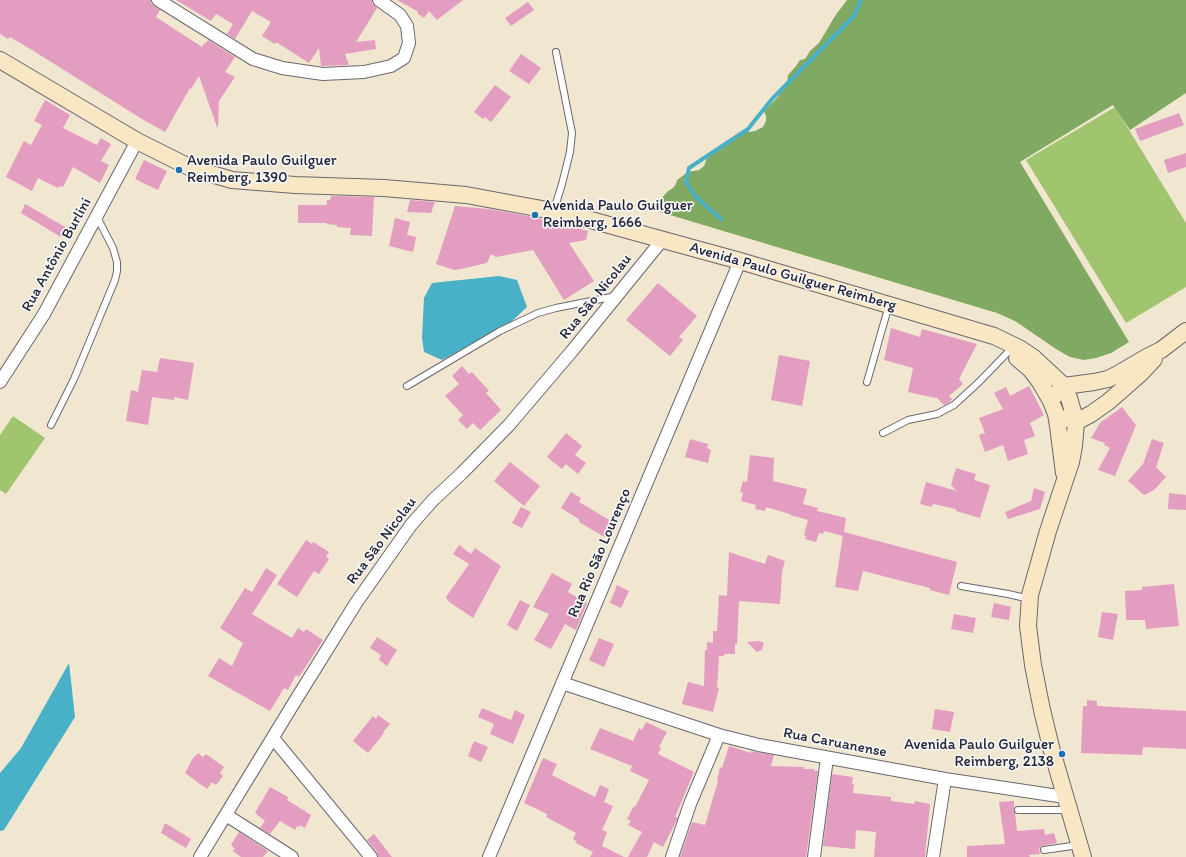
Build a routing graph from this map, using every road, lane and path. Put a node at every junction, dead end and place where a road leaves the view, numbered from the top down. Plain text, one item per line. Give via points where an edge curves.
1 (158, 0) edge
2 (379, 0) edge
3 (556, 52) dead end
4 (0, 60) edge
5 (137, 140) junction
6 (553, 211) junction
7 (97, 217) junction
8 (663, 239) junction
9 (740, 261) junction
10 (618, 296) junction
11 (889, 305) junction
12 (1186, 331) edge
13 (994, 336) junction
14 (1161, 350) junction
15 (1009, 351) junction
16 (1052, 374) junction
17 (0, 382) edge
18 (867, 382) dead end
19 (1084, 384) junction
20 (407, 386) dead end
21 (1064, 386) junction
22 (1053, 408) junction
23 (1076, 422) junction
24 (50, 425) dead end
25 (883, 433) dead end
26 (1065, 481) junction
27 (961, 586) dead end
28 (1030, 599) junction
29 (562, 683) junction
30 (719, 735) junction
31 (273, 738) junction
32 (827, 758) junction
33 (945, 779) junction
34 (1067, 803) junction
35 (1018, 810) dead end
36 (226, 815) junction
37 (1044, 850) dead end
38 (1081, 851) edge
39 (200, 857) edge
40 (292, 857) edge
41 (371, 857) edge
42 (489, 857) edge
43 (672, 857) edge
44 (814, 857) edge
45 (933, 857) edge

1 - 2 street via 253,59 282,68 323,74 364,72 391,66 404,58 409,43 407,26 400,15
3 - 6 lane via 572,133 570,152
4 - 5 main road, Avenida Paulo Guilguer Reimberg
5 - 6 main road, Avenida Paulo Guilguer Reimberg via 191,168 232,180 466,195
5 - 7 street, Rua Antônio Burlini
6 - 8 main road, Avenida Paulo Guilguer Reimberg
7 - 17 street, Rua Antônio Burlini via 44,314
7 - 24 lane via 113,248 117,262 115,280 74,379
8 - 9 main road, Avenida Paulo Guilguer Reimberg
8 - 10 street, Rua São Nicolau
9 - 11 main road, Avenida Paulo Guilguer Reimberg
9 - 29 street, Rua Rio São Lourenço
10 - 20 lane via 538,313 500,331
10 - 31 street, Rua São Nicolau via 508,425 411,525 356,603
11 - 13 main road, Avenida Paulo Guilguer Reimberg
11 - 18 lane
12 - 14 main road
13 - 15 main road, Avenida Paulo Guilguer Reimberg
13 - 16 main road, Avenida Paulo Guilguer Reimberg via 1020,348
14 - 19 main road via 1108,379
14 - 23 main road via 1140,374 1108,402
15 - 22 main road, Avenida Paulo Guilguer Reimberg via 1031,370
15 - 25 lane via 954,405 937,414 908,420
16 - 19 main road
16 - 21 main road, Avenida Paulo Guilguer Reimberg
19 - 21 main road
21 - 22 main road
21 - 23 main road, Avenida Paulo Guilguer Reimberg
22 - 23 main road
22 - 26 main road, Avenida Paulo Guilguer Reimberg
23 - 26 main road, Avenida Paulo Guilguer Reimberg via 1074,446
26 - 28 main road, Avenida Paulo Guilguer Reimberg via 1048,531
27 - 28 lane
28 - 34 main road, Avenida Paulo Guilguer Reimberg via 1028,626 1033,665 1050,744
29 - 30 street, Rua Caruanense
29 - 42 street, Rua Rio São Lourenço
30 - 32 street, Rua Caruanense
30 - 43 street via 690,804
31 - 36 street, Rua São Nicolau
31 - 41 street
32 - 33 street, Rua Caruanense
32 - 44 street
33 - 34 street, Rua Caruanense
33 - 45 street
34 - 35 lane
34 - 38 main road, Avenida Paulo Guilguer Reimberg
36 - 39 street, Rua São Nicolau
36 - 40 street
37 - 38 lane

